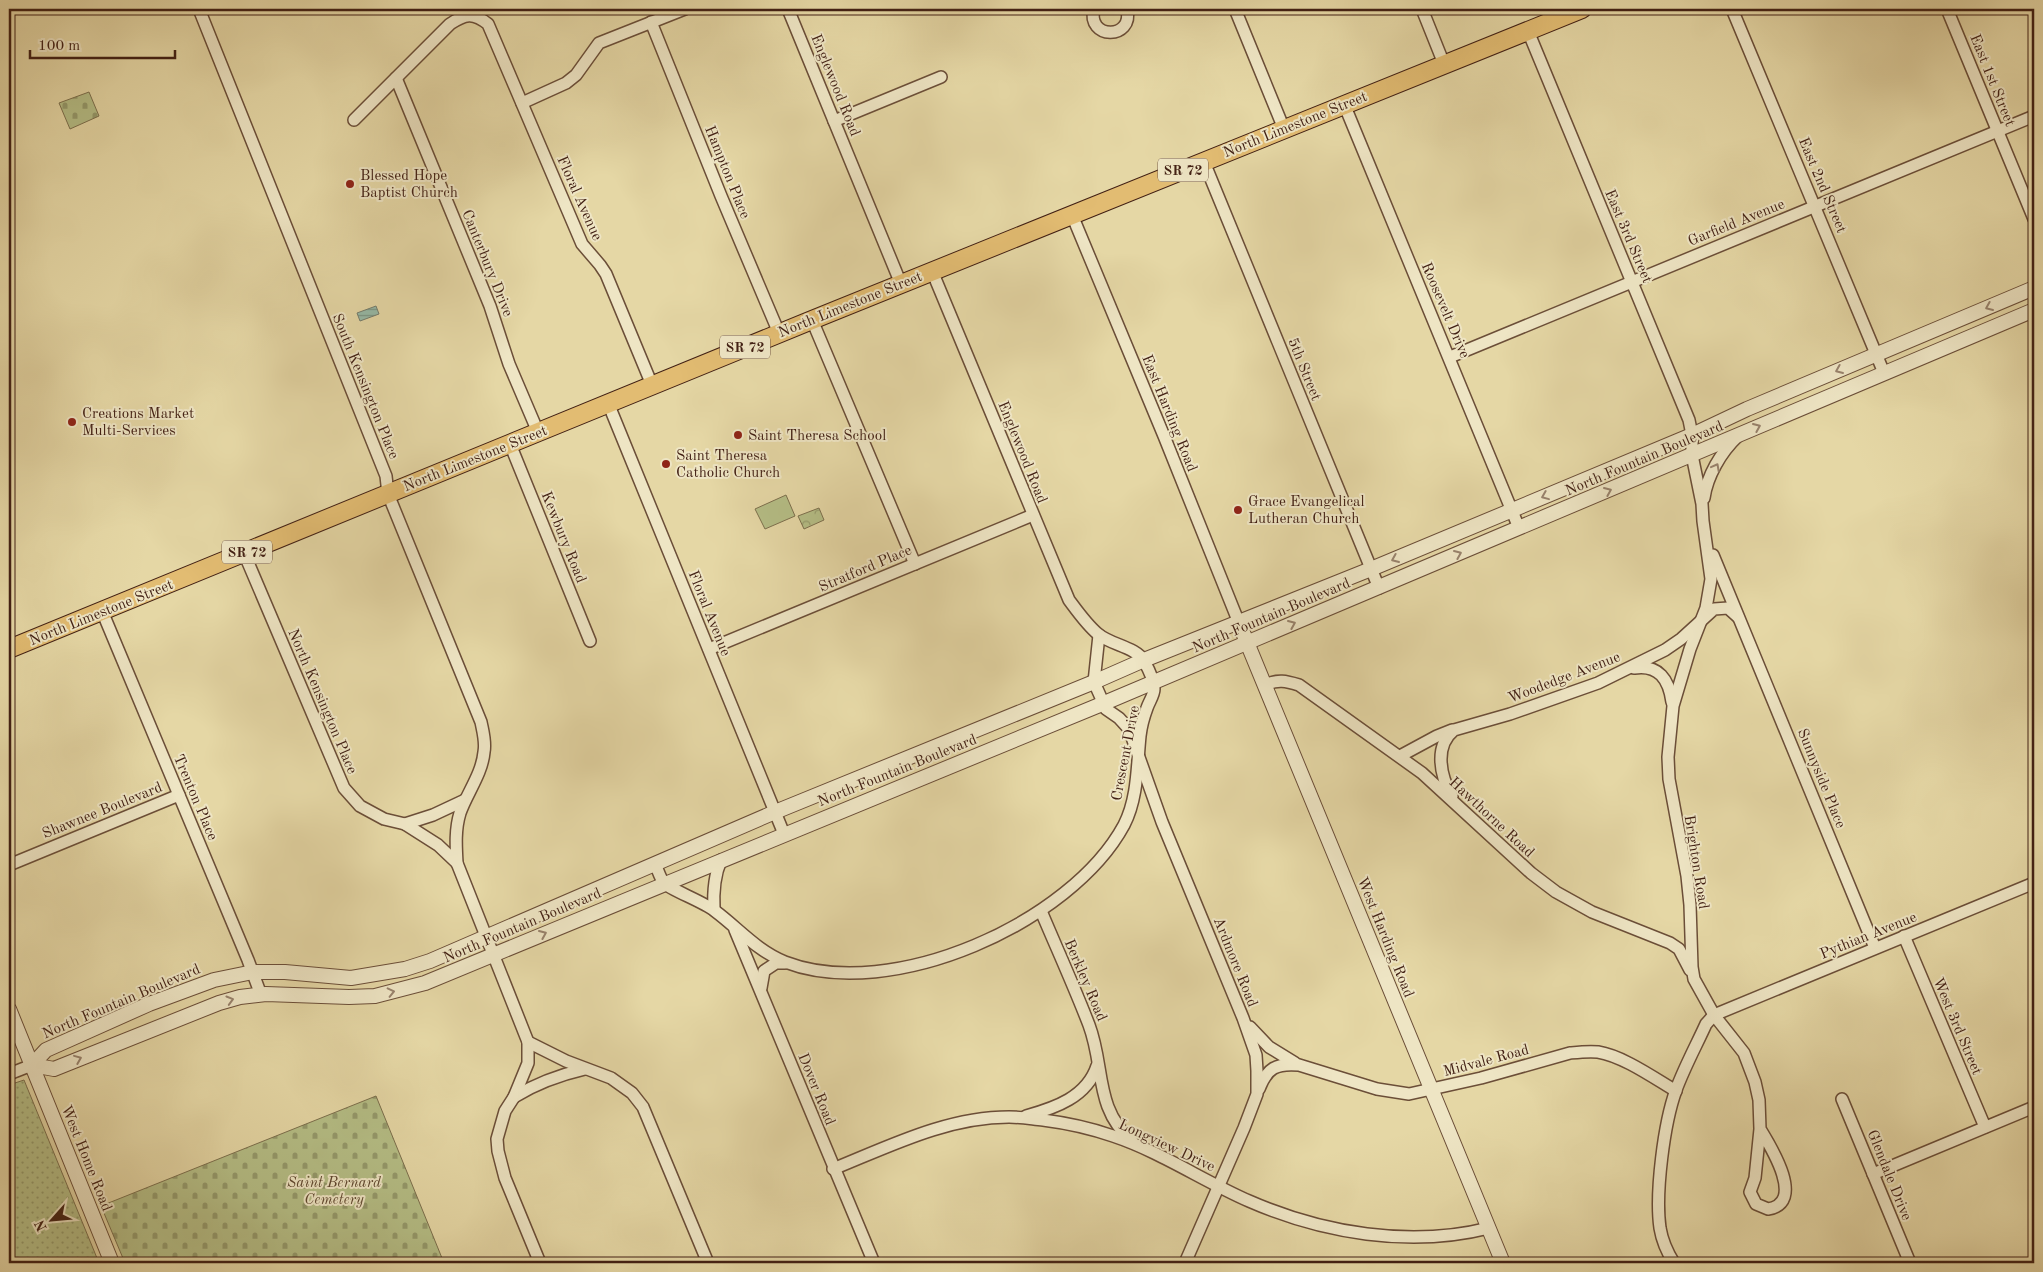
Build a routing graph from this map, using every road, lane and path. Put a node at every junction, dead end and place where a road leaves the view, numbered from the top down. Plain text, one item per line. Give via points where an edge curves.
1 (199, 9) edge
2 (685, 9) edge
3 (788, 9) edge
4 (1094, 9) edge
5 (1127, 9) edge
6 (1235, 9) edge
7 (1422, 9) edge
8 (1579, 9) edge
9 (1732, 9) edge
10 (1947, 9) edge
11 (651, 22) junction
12 (1528, 31) junction
13 (1444, 64) junction
14 (941, 77) dead end
15 (396, 78) junction
16 (522, 103) junction
17 (1344, 104) junction
18 (2034, 116) edge
19 (354, 120) dead end
20 (834, 121) junction
21 (1284, 128) junction
22 (1998, 131) junction
23 (1204, 162) junction
24 (1815, 206) junction
25 (1072, 215) junction
26 (2034, 219) edge
27 (932, 271) junction
28 (1633, 281) junction
29 (901, 284) junction
30 (2034, 288) edge
31 (2034, 310) edge
32 (812, 320) junction
33 (780, 333) junction
34 (1876, 354) junction
35 (1450, 357) junction
36 (1884, 373) junction
37 (652, 386) junction
38 (608, 403) junction
39 (538, 432) junction
40 (1692, 435) junction
41 (1739, 435) junction
42 (510, 444) junction
43 (1692, 455) junction
44 (388, 494) junction
45 (1702, 504) junction
46 (1511, 510) junction
47 (1033, 515) junction
48 (1519, 528) junction
49 (1706, 538) junction
50 (244, 553) junction
51 (915, 564) junction
52 (1372, 569) junction
53 (1379, 588) junction
54 (102, 611) junction
55 (1740, 619) junction
56 (1702, 621) junction
57 (1239, 623) junction
58 (1099, 635) junction
59 (590, 641) dead end
60 (1247, 643) junction
61 (9, 649) edge
62 (709, 649) junction
63 (1144, 660) junction
64 (1628, 669) junction
65 (1094, 682) junction
66 (1153, 683) junction
67 (1265, 685) junction
68 (1102, 704) junction
69 (1673, 706) junction
70 (1454, 730) junction
71 (1138, 756) junction
72 (1400, 756) junction
73 (179, 795) junction
74 (465, 800) junction
75 (1458, 806) junction
76 (775, 812) junction
77 (405, 824) junction
78 (784, 834) junction
79 (721, 860) junction
80 (457, 863) junction
81 (655, 864) junction
82 (9, 865) edge
83 (665, 883) junction
84 (2034, 883) edge
85 (714, 910) junction
86 (1040, 911) junction
87 (733, 926) junction
88 (486, 936) junction
89 (1904, 936) junction
90 (1876, 948) junction
91 (494, 955) junction
92 (787, 962) junction
93 (253, 972) junction
94 (1694, 979) junction
95 (762, 992) junction
96 (261, 994) junction
97 (9, 1009) edge
98 (1714, 1015) junction
99 (1243, 1018) junction
100 (528, 1042) junction
101 (1098, 1062) junction
102 (32, 1065) junction
103 (1298, 1065) junction
104 (586, 1069) junction
105 (9, 1074) edge
106 (1432, 1090) junction
107 (1676, 1091) junction
108 (1257, 1094) junction
109 (514, 1097) junction
110 (1842, 1099) dead end
111 (2034, 1106) edge
112 (1020, 1118) junction
113 (1985, 1127) junction
114 (1760, 1129) junction
115 (1139, 1146) junction
116 (833, 1169) junction
117 (1873, 1174) junction
118 (1218, 1186) junction
119 (1489, 1228) junction
120 (112, 1263) edge
121 (540, 1263) edge
122 (708, 1263) edge
123 (874, 1263) edge
124 (1185, 1263) edge
125 (1503, 1263) edge
126 (1674, 1263) edge
127 (1910, 1263) edge

1 - 44 street, South Kensington Place via 386,476
2 - 11 street
3 - 20 street, Englewood Road
4 - 5 street via 1094,20 1102,31 1108,33 1114,33 1125,25
6 - 21 street
7 - 13 street
8 - 12 main road, North Limestone Street / SR 72
9 - 24 street, East 2nd Street
10 - 22 street, East 1st Street
11 - 16 street via 599,43 576,75 566,83
11 - 33 street, Hampton Place
12 - 13 main road, North Limestone Street / SR 72
12 - 28 street, East 3rd Street
13 - 17 main road, North Limestone Street / SR 72
14 - 20 street
15 - 16 street, Floral Avenue via 450,24 460,17 479,16 491,30
15 - 19 street
15 - 39 street, Canterbury Drive
16 - 37 street, Floral Avenue via 582,244 606,274
17 - 21 main road, North Limestone Street / SR 72
17 - 35 street, Roosevelt Drive
18 - 22 street, Garfield Avenue
20 - 29 street, Englewood Road
21 - 23 main road, North Limestone Street / SR 72
22 - 24 street, Garfield Avenue
22 - 26 street, East 1st Street
23 - 25 main road, North Limestone Street / SR 72
23 - 52 street, 5th Street
24 - 28 street, Garfield Avenue
24 - 34 street, East 2nd Street
25 - 27 main road, North Limestone Street / SR 72
25 - 57 street, East Harding Road
27 - 29 main road, North Limestone Street / SR 72
27 - 47 street, Englewood Road
28 - 35 street, Garfield Avenue
28 - 40 street, East 3rd Street via 1689,420
29 - 32 main road, North Limestone Street / SR 72
30 -> 34 street, North Fountain Boulevard
31 - 36 street, North Fountain Boulevard
32 - 33 main road, North Limestone Street / SR 72
32 - 51 street
33 - 37 main road, North Limestone Street / SR 72
34 - 36 street, East 2nd Street
34 -> 40 street, North Fountain Boulevard
35 - 46 street, Roosevelt Drive
41 -> 36 street, North Fountain Boulevard
37 - 38 main road, North Limestone Street / SR 72
38 - 39 main road, North Limestone Street / SR 72
38 - 62 street, Floral Avenue
39 - 42 main road, North Limestone Street / SR 72
40 - 43 street, East 3rd Street
40 -> 46 street, North Fountain Boulevard
41 - 43 street, North Fountain Boulevard
45 -> 41 street via 1715,467 1728,445
42 - 44 main road, North Limestone Street / SR 72
42 - 59 street, Kewbury Road
43 - 45 street, Brighton Road
48 -> 43 street, North Fountain Boulevard
44 - 50 main road, North Limestone Street / SR 72
44 - 74 street, South Kensington Place via 481,722 485,751
45 - 49 street, Brighton Road
46 - 48 street, Roosevelt Drive
46 -> 52 street, North Fountain Boulevard
47 - 51 street, Stratford Place
47 - 58 street, Englewood Road via 1069,600
53 -> 48 street, North Fountain Boulevard
49 - 55 street, Sunnyside Place
49 - 56 street, Brighton Road via 1712,578
50 - 54 main road, North Limestone Street / SR 72
50 - 77 street, North Kensington Place via 344,788 360,806 384,819
51 - 62 street, Stratford Place
52 - 53 street, 5th Street
52 - 57 street, North Fountain Boulevard
60 -> 53 street, North Fountain Boulevard
54 - 61 main road, North Limestone Street / SR 72
54 - 73 street, Trenton Place
55 - 56 street via 1728,608 1721,608 1709,613
55 - 90 street, Sunnyside Place
56 - 64 street, Woodedge Avenue via 1665,650
56 - 69 street, Brighton Road
57 - 60 street, West Harding Road
57 - 63 street, North Fountain Boulevard
58 - 63 street, Englewood Road
58 - 65 street
60 - 66 street, North Fountain Boulevard
60 - 67 street, West Harding Road
62 - 76 street, Floral Avenue
63 - 65 street, North Fountain Boulevard
63 - 66 street
64 - 69 street via 1647,668 1662,676 1670,690
64 - 70 street, Woodedge Avenue via 1565,696
65 - 68 street, Ardmore Road
65 - 76 street, North Fountain Boulevard
66 - 68 street, North Fountain Boulevard
66 - 71 street, Crescent Drive via 1155,690 1146,710
67 - 72 street, Hawthorne Road via 1284,680 1299,685
67 - 106 street, West Harding Road
68 - 71 street, Ardmore Road via 1128,729
68 - 78 street, North Fountain Boulevard
69 - 94 street, Brighton Road via 1669,779 1687,876
70 - 72 street, Woodedge Avenue
70 - 75 street via 1444,740 1441,765 1444,784
71 - 86 street, Crescent Drive via 1136,783 1124,824 1101,859
71 - 99 street, Ardmore Road
72 - 75 street, Hawthorne Road
73 - 82 street, Shawnee Boulevard
73 - 93 street, Trenton Place
74 - 77 street
74 - 80 street, South Kensington Place via 458,823
75 - 94 street, Hawthorne Road via 1531,874 1556,892 1592,912 1670,943 1679,950
76 - 78 street, Floral Avenue
76 - 81 street, North Fountain Boulevard
77 - 80 street, North Kensington Place via 438,845
78 - 79 street, North Fountain Boulevard
79 - 83 street, North Fountain Boulevard
79 - 85 street via 716,871
80 - 88 street
81 - 83 street
81 - 88 street, North Fountain Boulevard
83 - 85 street, Crescent Drive
91 -> 83 street, North Fountain Boulevard
84 - 89 street, Pythian Avenue
85 - 87 street, Crescent Drive
86 - 92 street, Crescent Drive via 991,939 905,966 853,972 827,971
86 - 101 street, Berkley Road via 1089,1024
87 - 92 street, Crescent Drive via 765,951
87 - 95 street, Dover Road
88 - 91 street
88 - 93 street, North Fountain Boulevard via 405,969 351,978
89 - 90 street, Pythian Avenue
89 - 113 street, West 3rd Street
90 - 98 street, Pythian Avenue
96 -> 91 street, North Fountain Boulevard via 375,996 425,983
91 - 100 street
92 - 95 street via 776,963 764,971
93 - 96 street, Trenton Place
93 - 102 street, North Fountain Boulevard via 214,980 149,1004 46,1050
94 - 98 street, Brighton Road
95 - 116 street, Dover Road
102 -> 96 street, North Fountain Boulevard via 54,1069 220,1003
97 - 102 street, West Home Road
98 - 107 street via 1706,1024
98 - 114 street, Brighton Road via 1750,1065 1759,1100
99 - 103 street, Midvale Road via 1268,1047
99 - 108 street, Ardmore Road via 1256,1054
100 - 104 street
100 - 109 street via 528,1063
101 - 112 street via 1095,1074 1081,1092 1054,1107
101 - 115 street, Berkley Road via 1109,1112 1124,1133
102 - 105 street
102 - 120 street, West Home Road
103 - 106 street, Midvale Road via 1397,1093
103 - 108 street, Midvale Road via 1286,1064 1272,1069 1266,1074
104 - 109 street via 535,1084
104 - 122 street via 611,1078 632,1093 643,1107
106 - 107 street, Midvale Road via 1570,1053 1598,1052
106 - 119 street, West Harding Road
107 - 126 street via 1665,1139 1659,1211 1664,1243
108 - 118 street, Ardmore Road
109 - 121 street via 505,1111 498,1151 505,1178
110 - 117 street, Glendale Drive
111 - 113 street
112 - 115 street, Longview Drive via 1088,1128
112 - 116 street, Longview Drive via 989,1118 936,1128
113 - 117 street
114 - 114 street, Brighton Road via 1771,1146 1786,1190 1779,1205 1768,1209 1756,1204 1750,1192 1755,1178
115 - 118 street, Longview Drive
116 - 123 street, Dover Road
117 - 127 street, Glendale Drive
118 - 119 street, Longview Drive via 1278,1213 1364,1234 1426,1237
118 - 124 street, Ardmore Road
119 - 125 street, West Harding Road

